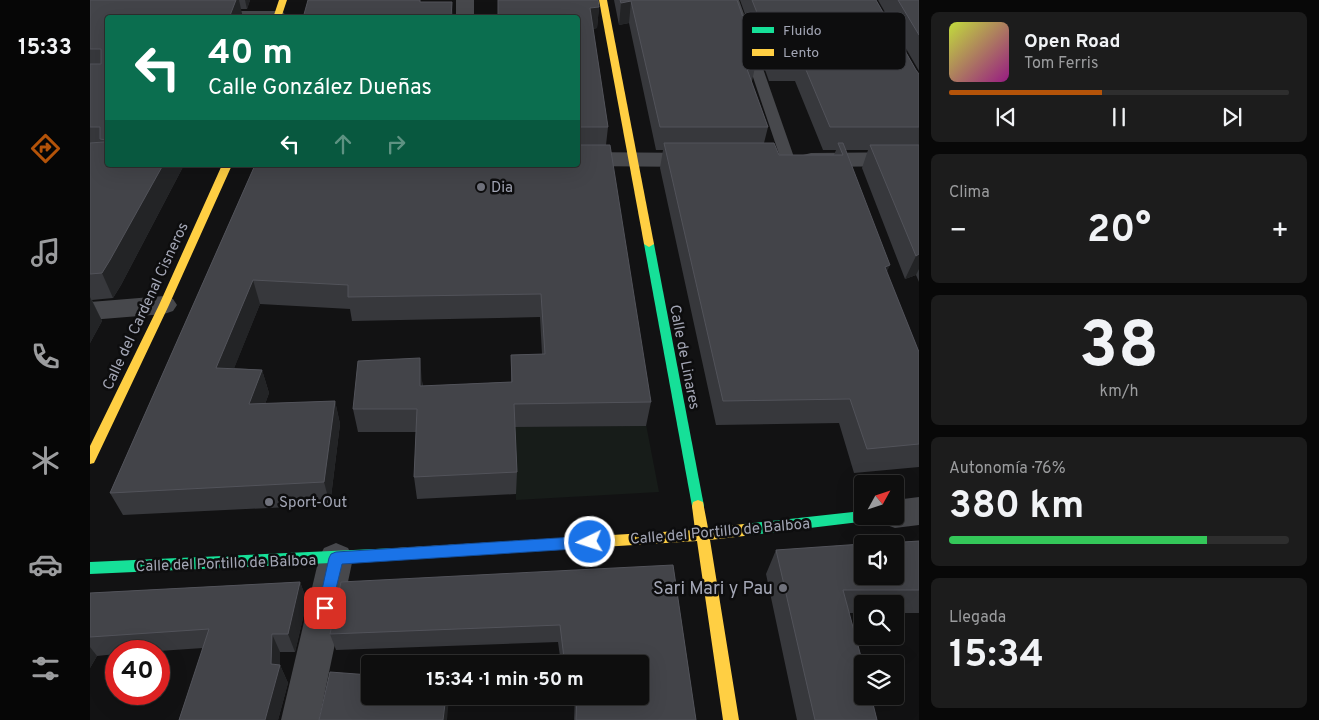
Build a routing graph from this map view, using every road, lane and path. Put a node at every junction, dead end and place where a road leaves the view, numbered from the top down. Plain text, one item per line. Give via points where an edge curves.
1 (465, 0) edge
2 (603, 0) edge
3 (733, 0) edge
4 (279, 11) edge
5 (203, 15) edge
6 (465, 15) edge
7 (742, 32) edge
8 (753, 70) edge
9 (580, 159) edge
10 (632, 159) junction
11 (845, 159) junction
12 (919, 159) edge
13 (720, 160) edge
14 (778, 160) joint
15 (226, 167) edge
16 (854, 185) edge
17 (164, 304) junction
18 (90, 311) edge
19 (90, 460) edge
20 (919, 511) edge
21 (904, 513) edge
22 (854, 518) edge
23 (702, 535) junction
24 (336, 558) junction
25 (90, 568) edge
26 (300, 720) edge
27 (730, 720) edge

1 - 6 street
2 - 10 street, Calle de Linares
3 - 7 lane
4 - 5 street
8 - 14 lane
9 - 10 street
10 - 13 street
10 - 23 street, Calle de Linares
11 - 12 street
11 - 14 street
11 - 16 street
15 - 17 street, Calle del Cardenal Cisneros
17 - 18 street
17 - 19 street, Calle del Cardenal Cisneros
20 - 21 street
22 - 23 street, Calle del Portillo de Balboa
23 - 24 street, Calle del Portillo de Balboa
23 - 27 street, Calle de Linares
24 - 25 street, Calle del Portillo de Balboa
24 - 26 street

